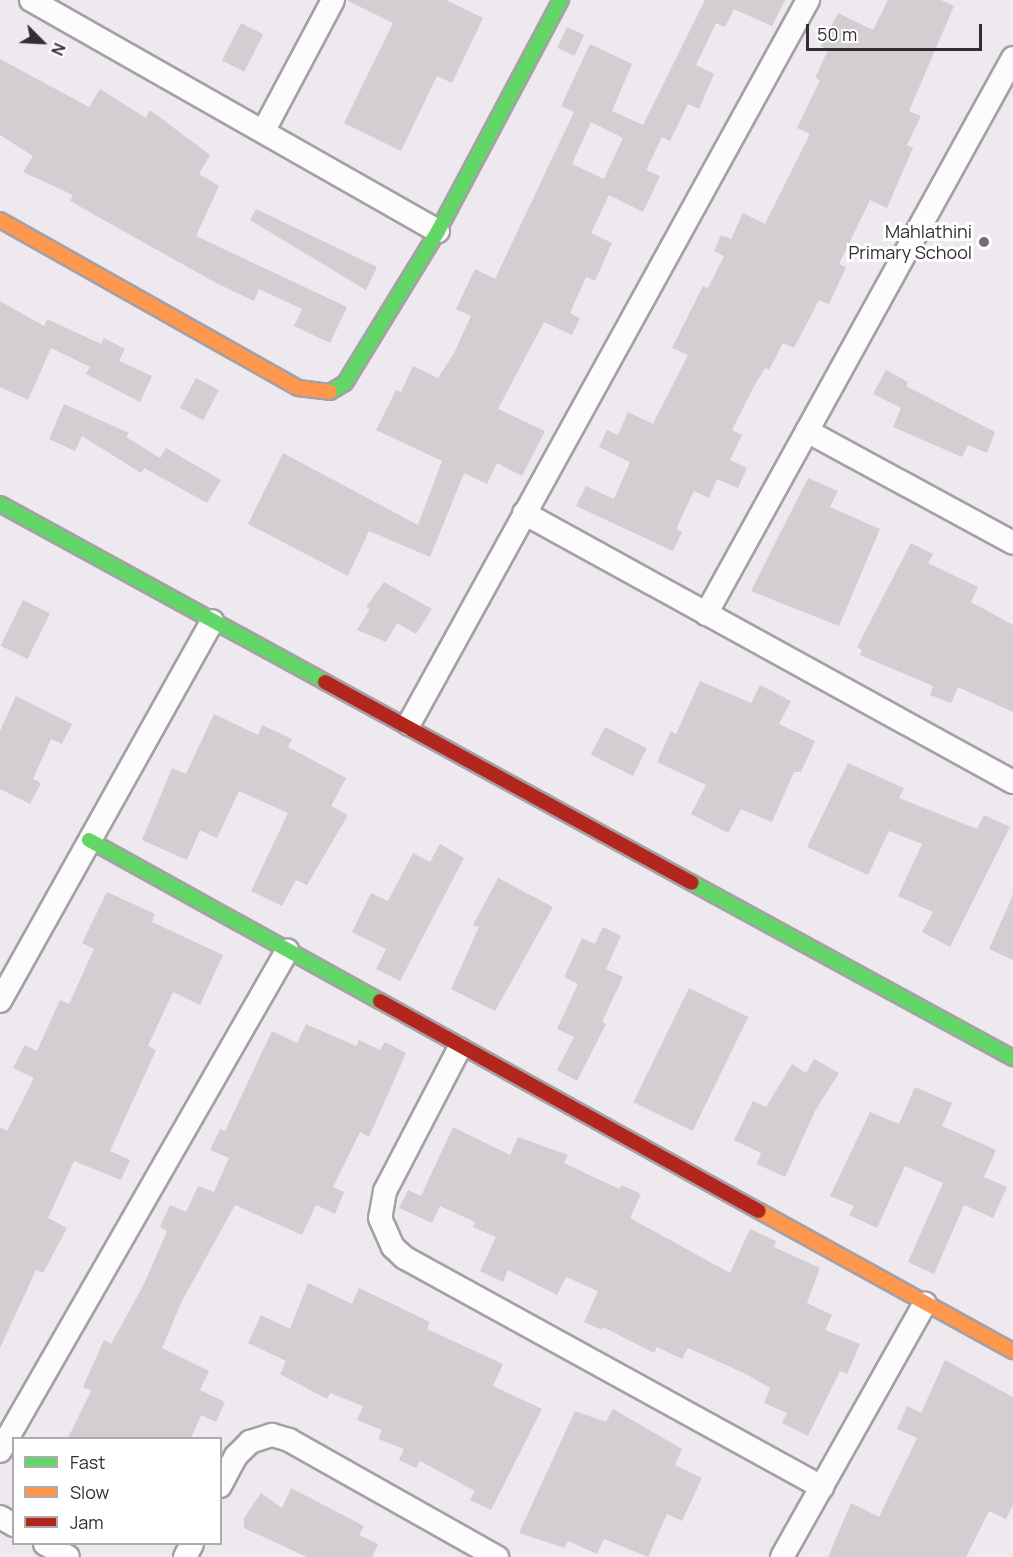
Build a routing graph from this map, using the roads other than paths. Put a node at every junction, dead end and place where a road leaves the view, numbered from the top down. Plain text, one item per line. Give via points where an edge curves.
1 (32, 0) edge
2 (333, 0) edge
3 (561, 0) edge
4 (808, 0) edge
5 (1013, 58) edge
6 (264, 130) junction
7 (0, 220) edge
8 (438, 231) junction
9 (807, 431) junction
10 (0, 504) edge
11 (524, 513) junction
12 (1013, 543) edge
13 (705, 614) junction
14 (212, 621) junction
15 (409, 724) junction
16 (1013, 782) edge
17 (90, 840) junction
18 (287, 951) junction
19 (0, 1001) edge
20 (459, 1049) junction
21 (1013, 1058) edge
22 (925, 1303) junction
23 (1013, 1352) edge
24 (0, 1451) edge
25 (222, 1482) edge
26 (822, 1487) junction
27 (47, 1545) edge
28 (68, 1557) edge
29 (497, 1557) edge
30 (782, 1557) edge

1 - 6 street
2 - 6 street
3 - 8 street
4 - 11 street
5 - 9 street
6 - 8 street
7 - 8 street via 298,388 320,393 333,392 345,384
9 - 12 street
9 - 13 street
10 - 14 street
11 - 13 street
11 - 15 street
13 - 16 street
14 - 15 street
14 - 17 street
15 - 21 street
17 - 18 street
17 - 19 street
18 - 20 street
18 - 24 street
20 - 22 street
20 - 26 street via 385,1191 380,1218 393,1246 405,1258
22 - 23 street
22 - 26 street
25 - 29 street via 236,1456 250,1442 272,1435 289,1440
26 - 30 street
27 - 28 street

